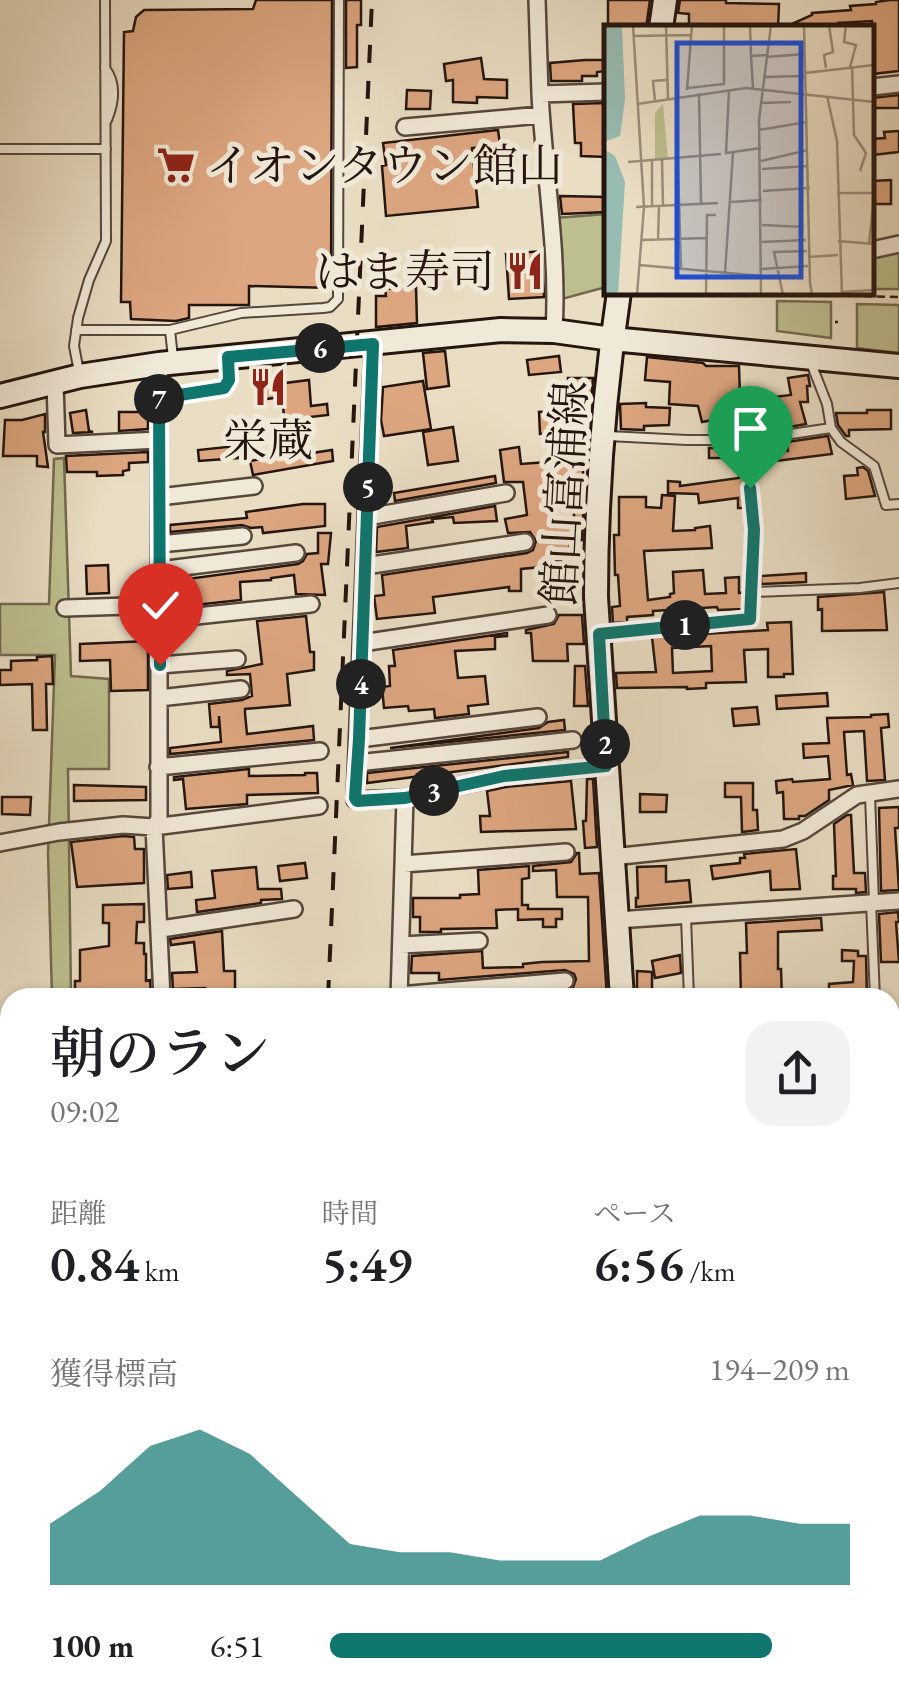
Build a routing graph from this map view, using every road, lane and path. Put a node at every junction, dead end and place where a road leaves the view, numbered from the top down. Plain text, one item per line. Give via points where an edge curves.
1 (105, 0) edge
2 (339, 0) edge
3 (536, 0) edge
4 (665, 0) edge
5 (661, 25) edge
6 (899, 84) edge
7 (874, 87) edge
8 (604, 92) edge
9 (540, 94) junction
10 (541, 115) junction
11 (405, 127) dead end
12 (0, 149) edge
13 (106, 149) junction
14 (899, 244) edge
15 (874, 250) edge
16 (619, 295) edge
17 (818, 295) edge
18 (899, 297) edge
19 (76, 330) junction
20 (170, 330) junction
21 (554, 331) junction
22 (612, 339) junction
23 (373, 344) junction
24 (228, 357) junction
25 (809, 358) junction
26 (166, 363) junction
27 (899, 366) edge
28 (80, 376) junction
29 (55, 382) junction
30 (159, 394) junction
31 (0, 396) edge
32 (830, 428) junction
33 (603, 436) junction
34 (159, 440) junction
35 (750, 440) junction
36 (254, 486) dead end
37 (506, 493) dead end
38 (159, 497) junction
39 (899, 504) edge
40 (367, 517) junction
41 (243, 536) dead end
42 (526, 542) dead end
43 (159, 544) junction
44 (296, 553) dead end
45 (365, 566) junction
46 (159, 570) junction
47 (899, 583) edge
48 (752, 592) junction
49 (311, 604) dead end
50 (64, 608) dead end
51 (159, 613) junction
52 (548, 614) dead end
53 (599, 634) junction
54 (362, 643) junction
55 (237, 660) dead end
56 (160, 665) junction
57 (241, 689) dead end
58 (159, 698) junction
59 (538, 717) dead end
60 (359, 739) junction
61 (572, 740) dead end
62 (320, 752) dead end
63 (357, 763) junction
64 (606, 766) junction
65 (158, 767) junction
66 (899, 790) edge
67 (870, 794) junction
68 (405, 798) junction
69 (319, 806) dead end
70 (154, 827) junction
71 (0, 843) edge
72 (566, 852) dead end
73 (612, 857) junction
74 (403, 864) junction
75 (899, 901) edge
76 (872, 902) junction
77 (294, 910) dead end
78 (686, 914) junction
79 (618, 920) junction
80 (160, 929) junction
81 (479, 941) dead end
82 (401, 946) junction
83 (565, 981) dead end
84 (162, 988) edge
85 (399, 988) edge
86 (488, 988) edge
87 (621, 988) edge
88 (689, 988) edge
89 (874, 988) edge

1 - 13 lane via 105,68 113,91
2 - 20 lane via 338,299 330,307 242,313
3 - 9 street
4 - 5 street
6 - 7 street
8 - 9 street
9 - 10 street
10 - 11 street
10 - 21 street
12 - 13 lane
13 - 19 lane via 106,241
14 - 15 street
16 - 22 street, 館山富浦線
17 - 18 path
19 - 20 lane
19 - 28 lane
20 - 26 lane
21 - 22 street
21 - 23 street via 470,332
22 - 25 street
22 - 33 street, 館山富浦線
23 - 24 street
23 - 40 street
24 - 26 street
24 - 30 lane via 224,388
25 - 27 street
25 - 32 lane
26 - 28 street
26 - 30 street
28 - 29 street
29 - 31 street
29 - 34 street via 57,445
30 - 34 street
32 - 35 lane
32 - 39 lane via 874,466 886,505
33 - 35 lane
33 - 53 street, 館山富浦線
34 - 38 street
35 - 48 lane
36 - 38 street
37 - 40 street
38 - 43 street
40 - 45 street
41 - 43 street
42 - 45 street
43 - 46 street
44 - 46 street
45 - 54 street
46 - 51 street
47 - 48 lane
48 - 53 lane via 750,619
49 - 51 street
50 - 51 street
51 - 56 street
52 - 54 street
53 - 64 street, 館山富浦線
54 - 60 street
55 - 56 street
56 - 58 street
57 - 58 street
58 - 65 street
59 - 60 street
60 - 63 street
61 - 63 street
62 - 65 street
63 - 68 street via 355,800
64 - 68 street via 504,776
64 - 73 street, 館山富浦線
65 - 70 street
66 - 67 street
67 - 73 street via 857,795 783,839
67 - 76 lane
68 - 74 street
69 - 70 street
70 - 71 street via 123,825
70 - 80 street
72 - 74 street
73 - 79 street, 館山富浦線
74 - 82 street
75 - 76 street
76 - 78 street
76 - 89 lane
77 - 80 street
78 - 79 street
78 - 88 lane
79 - 87 street, 館山富浦線
80 - 84 street
81 - 82 street
82 - 85 street
83 - 86 street

